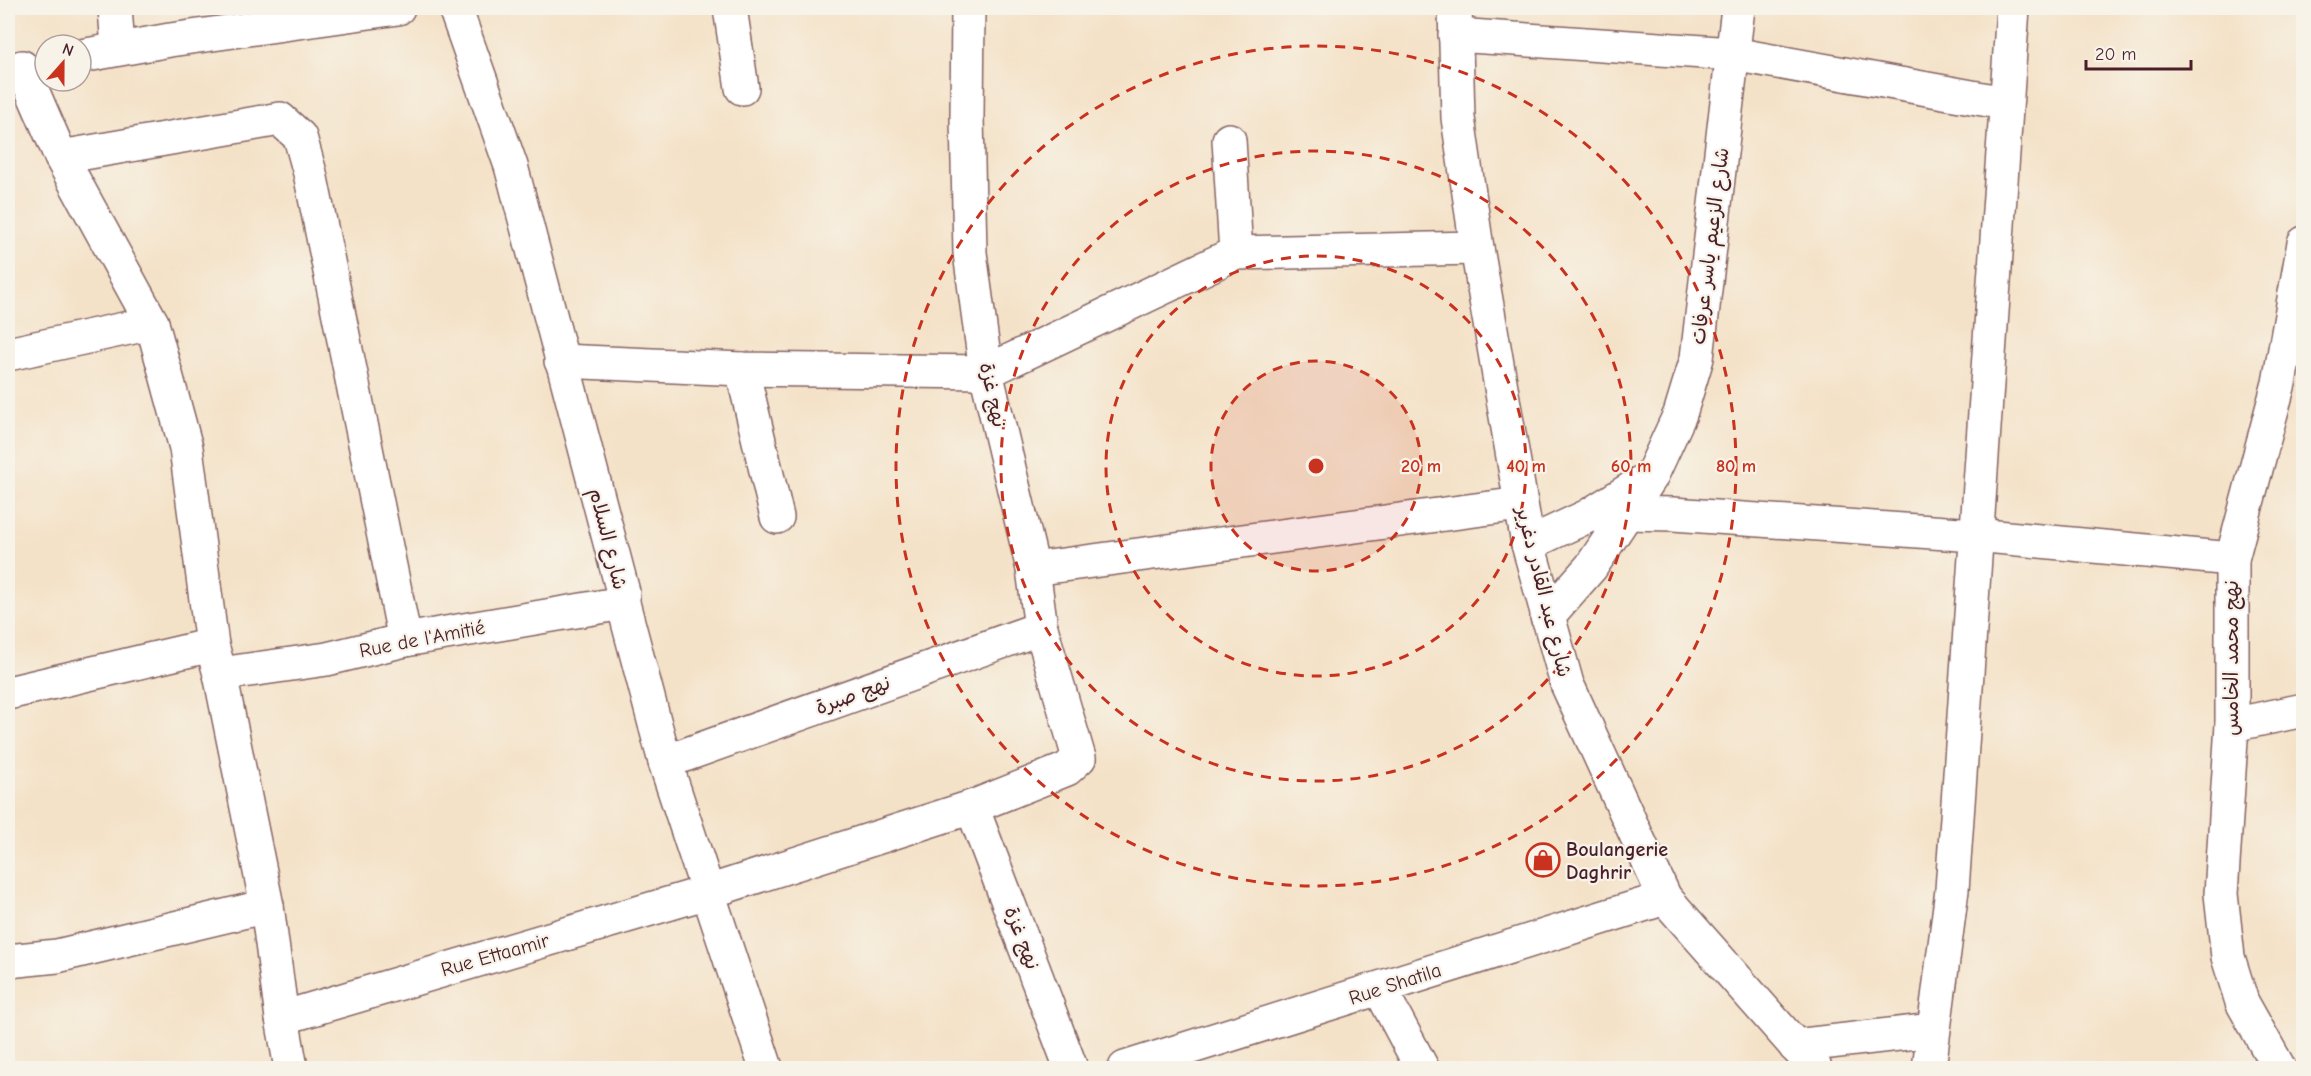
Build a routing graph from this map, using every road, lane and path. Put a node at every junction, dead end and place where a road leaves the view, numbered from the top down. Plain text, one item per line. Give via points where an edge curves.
1 (115, 8) edge
2 (398, 8) edge
3 (455, 8) edge
4 (730, 8) edge
5 (968, 8) edge
6 (1738, 8) edge
7 (2013, 8) edge
8 (1455, 21) edge
9 (118, 48) junction
10 (93, 53) edge
11 (1734, 54) junction
12 (25, 67) edge
13 (742, 88) dead end
14 (2005, 103) junction
15 (1229, 140) dead end
16 (61, 158) junction
17 (2304, 243) edge
18 (1477, 248) junction
19 (1236, 253) junction
20 (152, 323) junction
21 (8, 354) edge
22 (561, 361) junction
23 (742, 369) junction
24 (986, 372) junction
25 (2291, 381) edge
26 (1651, 477) junction
27 (1520, 504) junction
28 (1626, 513) junction
29 (777, 517) dead end
30 (1975, 535) junction
31 (1528, 544) junction
32 (2232, 559) junction
33 (1033, 569) junction
34 (623, 603) junction
35 (1547, 617) junction
36 (1041, 628) junction
37 (405, 640) junction
38 (216, 659) junction
39 (8, 693) edge
40 (2304, 710) edge
41 (2232, 725) junction
42 (665, 762) junction
43 (1067, 769) joint
44 (972, 807) junction
45 (708, 892) junction
46 (1665, 898) junction
47 (267, 906) junction
48 (8, 961) edge
49 (1380, 988) junction
50 (282, 1018) junction
51 (1933, 1029) junction
52 (1805, 1057) edge
53 (291, 1068) edge
54 (766, 1068) edge
55 (1071, 1068) edge
56 (1125, 1068) edge
57 (1422, 1068) edge
58 (1929, 1068) edge
59 (2279, 1068) edge

1 - 9 street
2 - 9 street
3 - 22 street, شارع السلام via 511,165
4 - 13 street
5 - 24 street, نهج غزة via 970,253
6 - 11 street, شارع الزعيم ياسر عرفات
7 - 14 street
8 - 11 street
8 - 18 street, شارع عبد القادر دغرير via 1458,118
9 - 10 street
11 - 14 street
11 - 26 street, شارع الزعيم ياسر عرفات via 1697,358 1680,414
12 - 16 street
14 - 30 street
15 - 19 street
16 - 20 street
16 - 37 street via 280,119 300,137
17 - 25 street, نهج محمد الخامس
18 - 19 street
18 - 27 street, شارع عبد القادر دغرير
19 - 24 street
20 - 21 street
20 - 38 street via 186,448
22 - 23 street
22 - 34 street, شارع السلام
23 - 24 street
23 - 29 street
24 - 33 street, نهج غزة
25 - 32 street, نهج محمد الخامس
26 - 28 street, شارع الزعيم ياسر عرفات
26 - 31 street via 1588,516
27 - 31 street, شارع عبد القادر دغرير
27 - 33 street
28 - 30 street
28 - 35 street, شارع الزعيم ياسر عرفات via 1591,567
30 - 32 street
30 - 51 street via 1953,890
31 - 35 street, شارع عبد القادر دغرير
32 - 41 street, نهج محمد الخامس
33 - 36 street, نهج غزة
34 - 37 street, Rue de l'Amitié
34 - 42 street, شارع السلام
35 - 46 street, شارع عبد القادر دغرير via 1567,684
36 - 42 street, نهج صبرة
36 - 43 street, نهج غزة via 1079,758
37 - 38 street, Rue de l'Amitié via 327,659
38 - 39 street, Rue de l'Amitié
38 - 47 street
40 - 41 street
41 - 59 street, نهج محمد الخامس via 2221,894 2228,957 2242,1002
42 - 45 street, شارع السلام
43 - 44 street, Rue Ettaamir
44 - 45 street, Rue Ettaamir
44 - 55 street, نهج غزة
45 - 50 street, Rue Ettaamir
45 - 54 street, شارع السلام
46 - 49 street, Rue Shatila
46 - 52 street, شارع عبد القادر دغرير
47 - 48 street via 57,956
47 - 50 street
49 - 56 street, Rue Shatila
49 - 57 street
50 - 53 street
51 - 52 street
51 - 58 street

